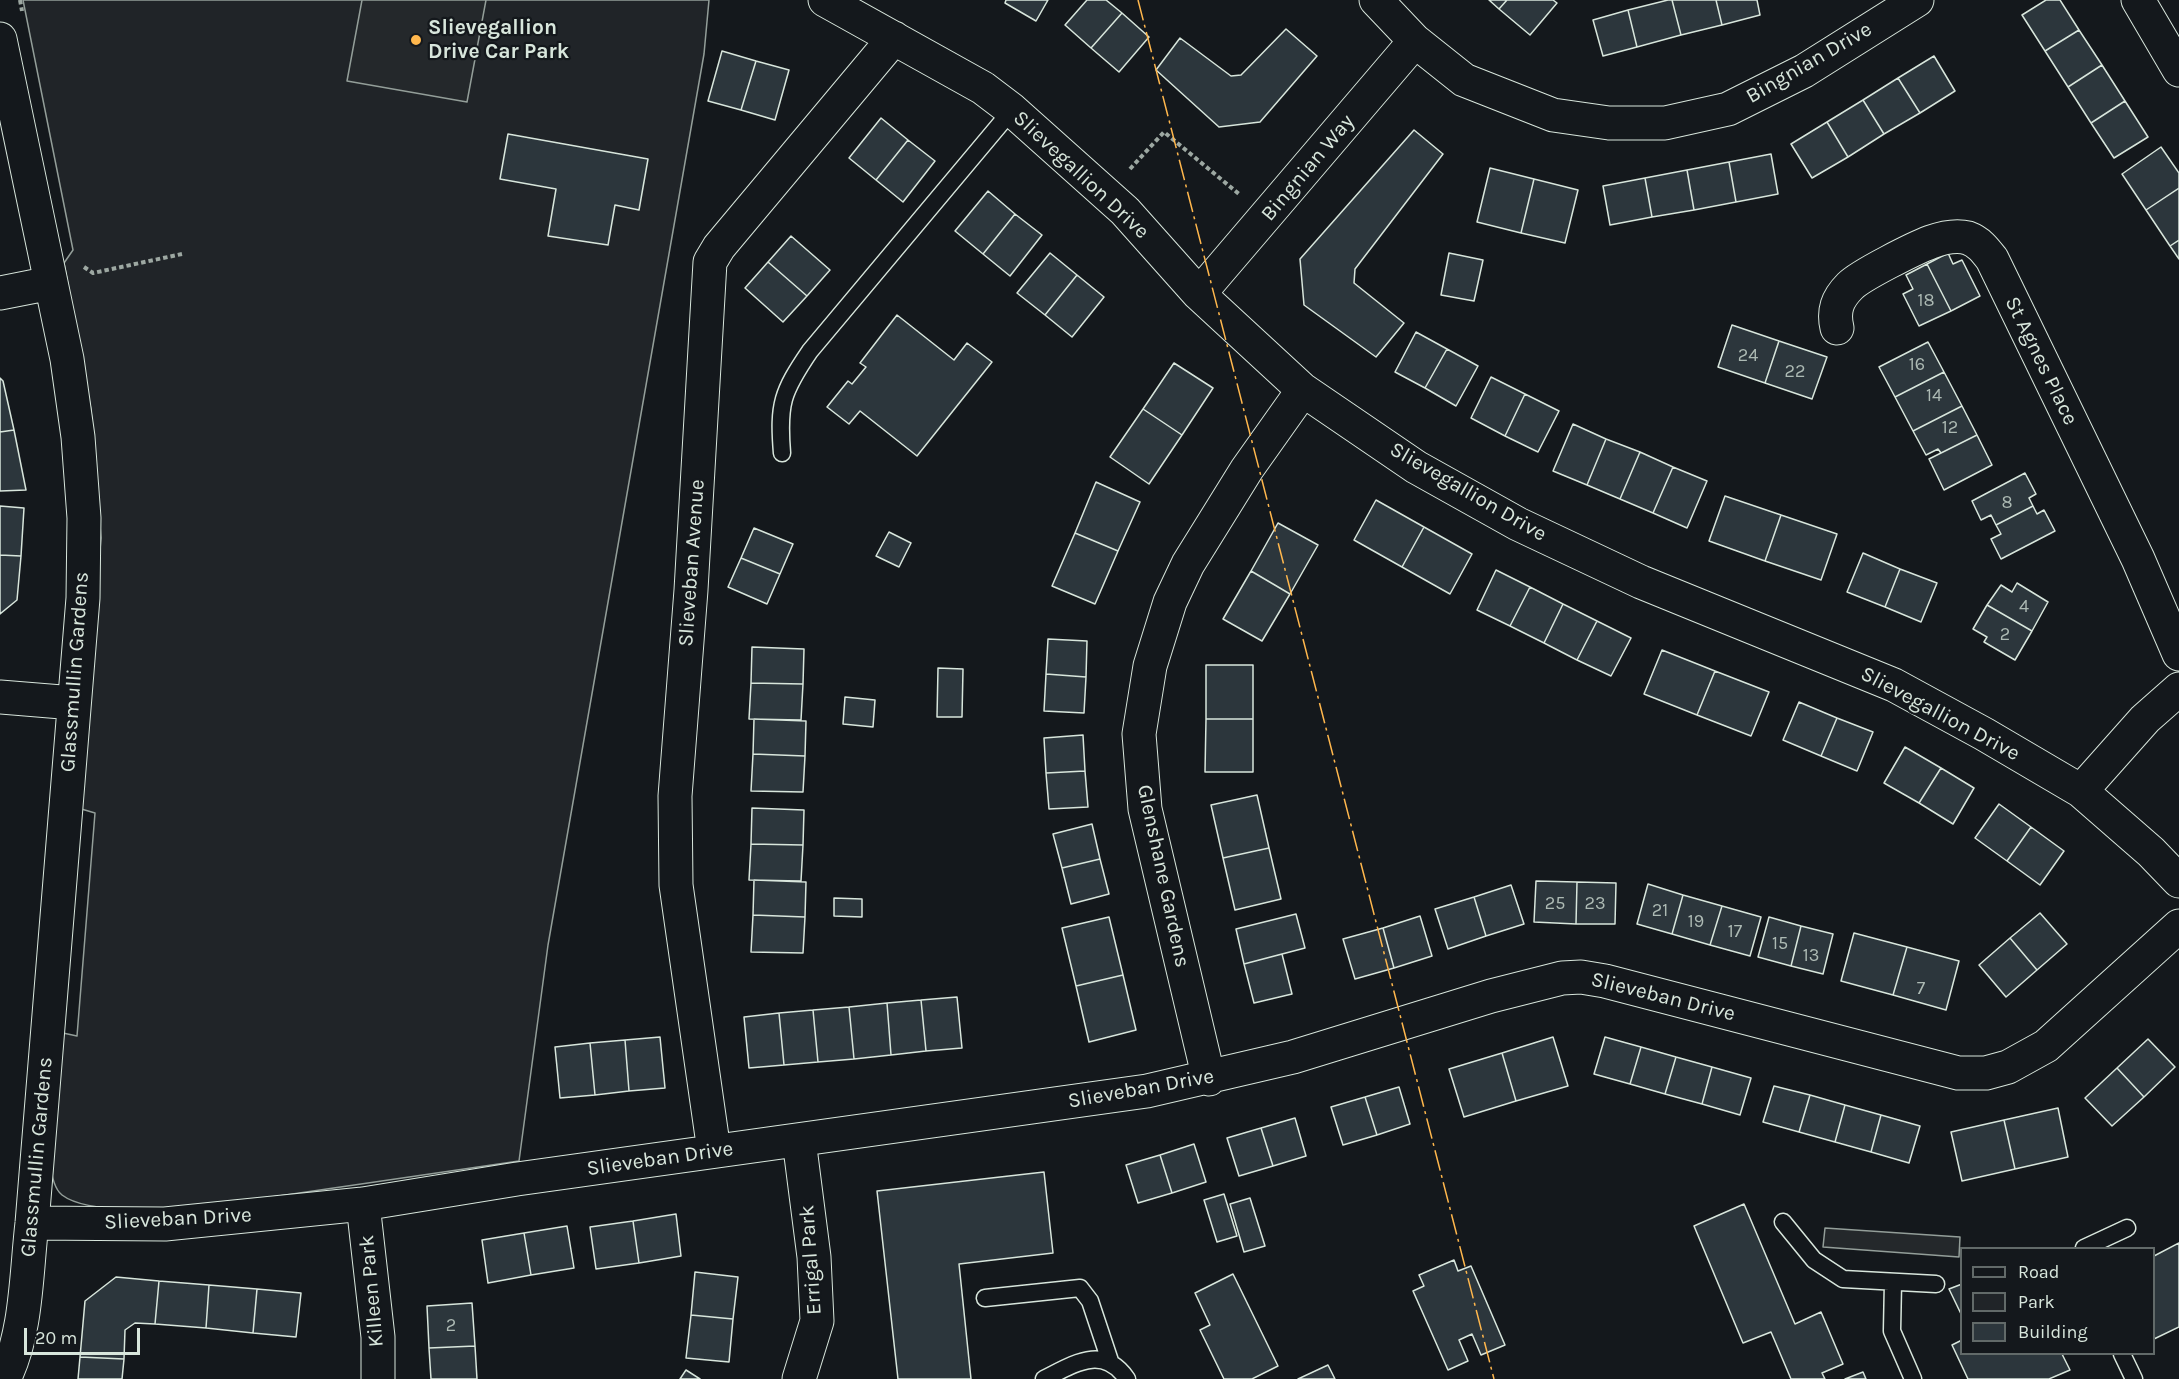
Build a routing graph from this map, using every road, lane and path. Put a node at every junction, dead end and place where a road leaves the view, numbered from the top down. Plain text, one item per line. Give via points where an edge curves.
1 (20, 0) edge
2 (825, 0) edge
3 (1376, 0) edge
4 (1917, 0) edge
5 (2138, 0) edge
6 (22, 12) dead end
7 (894, 38) junction
8 (0, 39) edge
9 (1415, 41) junction
10 (2179, 70) edge
11 (1012, 110) junction
12 (1127, 173) dead end
13 (1227, 186) dead end
14 (182, 254) dead end
15 (78, 262) dead end
16 (51, 283) junction
17 (0, 293) edge
18 (1199, 294) junction
19 (1837, 328) dead end
20 (1303, 390) junction
21 (782, 453) dead end
22 (2179, 654) edge
23 (2179, 689) edge
24 (0, 697) edge
25 (74, 703) junction
26 (2081, 791) junction
27 (2179, 881) edge
28 (2179, 926) edge
29 (1209, 1078) junction
30 (800, 1140) junction
31 (714, 1151) junction
32 (363, 1204) junction
33 (1783, 1222) dead end
34 (32, 1223) junction
35 (2127, 1228) dead end
36 (2086, 1247) edge
37 (1893, 1282) junction
38 (1936, 1284) dead end
39 (985, 1298) dead end
40 (2123, 1355) edge
41 (1110, 1361) junction
42 (4, 1379) edge
43 (378, 1379) edge
44 (799, 1379) edge
45 (1044, 1379) edge
46 (1127, 1379) edge
47 (1913, 1379) edge
48 (2134, 1379) edge

1 - 6 path
2 - 7 street, Slievegallion Drive
3 - 9 street, Bingnian Drive
4 - 9 street, Bingnian Drive via 1804,71 1728,109 1665,123 1608,123 1553,115 1464,80
5 - 10 street
7 - 11 street, Slievegallion Drive via 983,88
7 - 31 street, Slieveban Avenue via 710,262 675,796 675,863
8 - 16 street, Glassmullin Gardens
9 - 18 street, Bingnian Way
11 - 18 street, Slievegallion Drive via 1125,211
11 - 21 lane via 810,351 787,385 779,416
12 - 13 path via 1164,132
14 - 15 path via 93,273
16 - 17 street
16 - 25 street, Glassmullin Gardens via 67,358 84,518 83,598
18 - 20 street, Slievegallion Drive
19 - 22 street, St Agnes Place via 1837,303 1852,284 1948,237 1967,238 1982,246 1992,259 2132,548
20 - 26 street, Slievegallion Drive via 1416,467 1518,524 1641,582 1894,685
20 - 29 street, Glenshane Gardens via 1188,564 1170,602 1150,666 1139,734 1145,809
23 - 26 street via 2145,719
24 - 25 street
25 - 34 street, Glassmullin Gardens
26 - 27 street, Slievegallion Drive
28 - 29 street, Slieveban Drive via 2059,1037 2027,1059 1986,1073 1947,1070 1581,977 1491,996 1293,1057
29 - 30 street, Slieveban Drive via 1147,1091
30 - 31 street, Slieveban Drive
30 - 44 street, Errigal Park via 817,1321
31 - 32 street, Slieveban Drive
32 - 34 street, Slieveban Drive via 165,1224
32 - 43 street, Killeen Park via 378,1336
33 - 37 lane via 1814,1260 1843,1280
34 - 42 street, Glassmullin Gardens via 22,1311 12,1364
35 - 36 lane
37 - 38 lane
37 - 47 lane via 1892,1331
39 - 41 lane via 1080,1288 1090,1301
40 - 48 lane
41 - 45 lane via 1087,1360
41 - 46 lane

